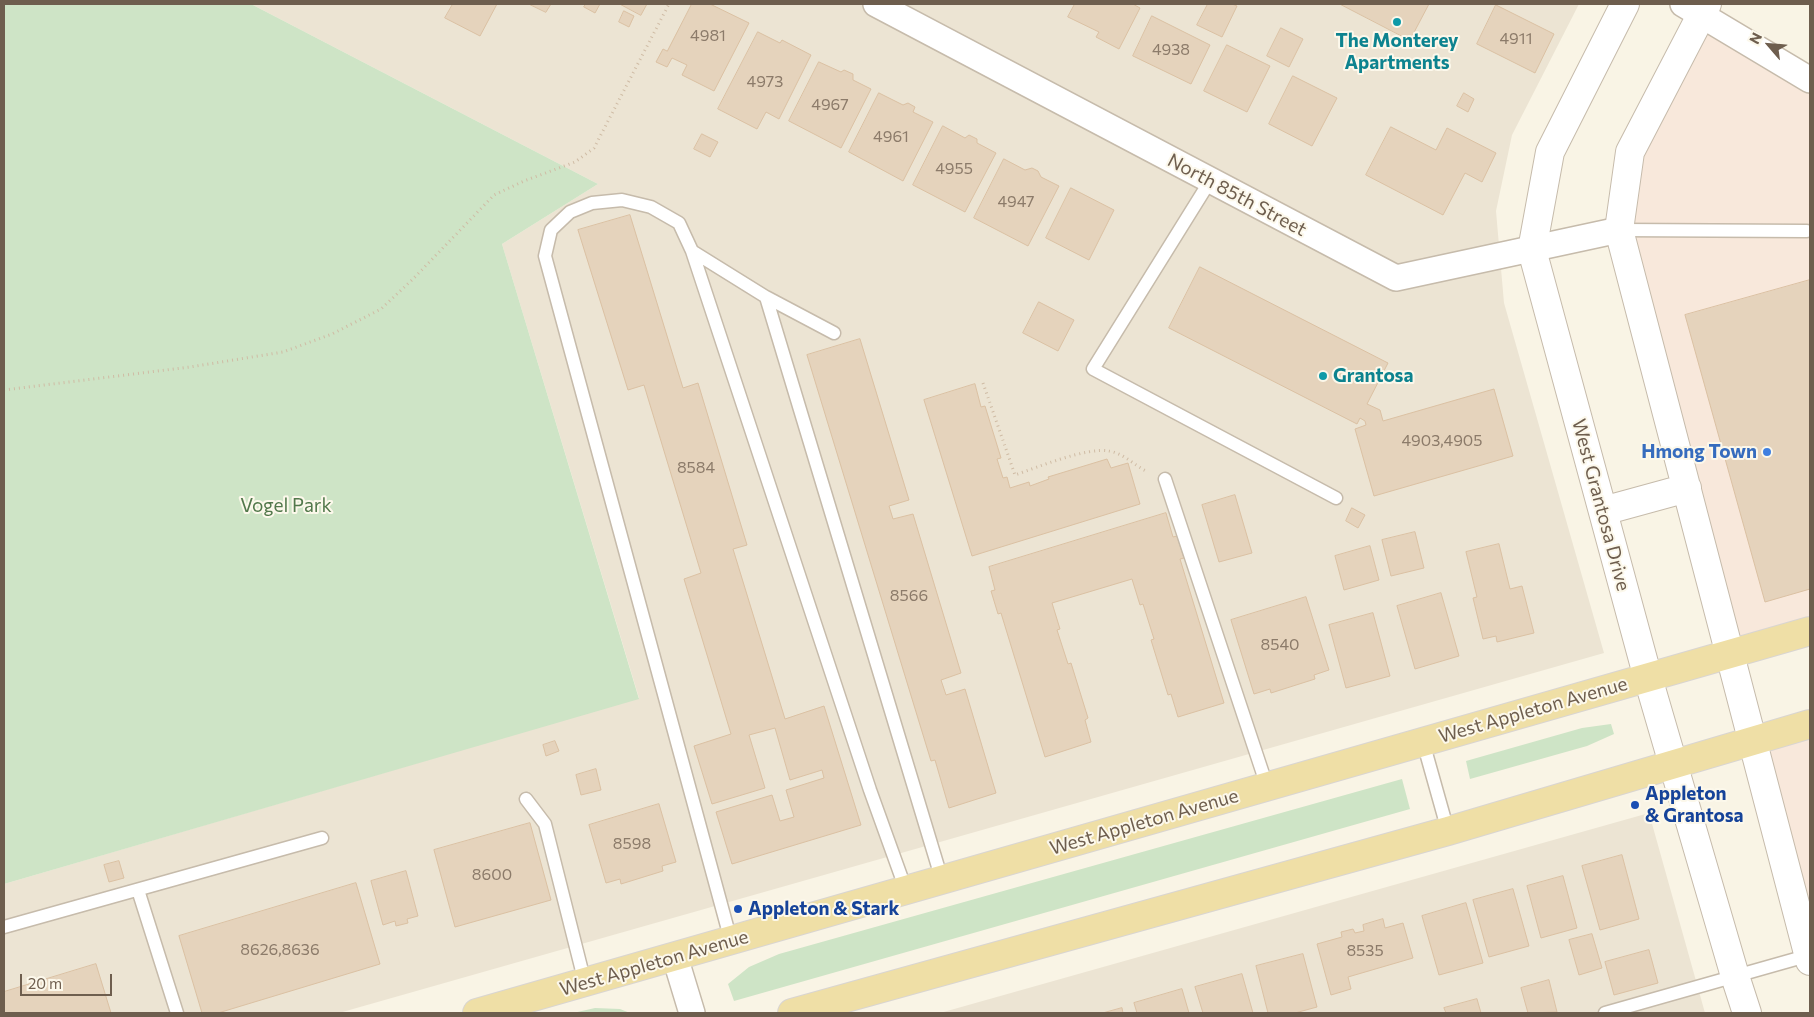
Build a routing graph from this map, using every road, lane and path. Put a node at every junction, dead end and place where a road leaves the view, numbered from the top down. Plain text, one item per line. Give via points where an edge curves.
1 (669, 4) edge
2 (876, 4) edge
3 (1625, 4) edge
4 (1697, 7) edge
5 (1810, 80) edge
6 (1210, 181) junction
7 (1619, 230) junction
8 (1807, 231) dead end
9 (1532, 250) junction
10 (692, 251) junction
11 (766, 297) junction
12 (834, 333) dead end
13 (983, 383) dead end
14 (4, 390) edge
15 (1165, 479) joint
16 (1687, 488) junction
17 (1336, 498) dead end
18 (1603, 511) junction
19 (1810, 631) edge
20 (1729, 653) junction
21 (1648, 678) junction
22 (1810, 724) edge
23 (1423, 742) junction
24 (1752, 742) junction
25 (1673, 765) junction
26 (1267, 786) junction
27 (526, 799) dead end
28 (1448, 831) junction
29 (322, 838) dead end
30 (942, 880) junction
31 (138, 890) junction
32 (906, 890) junction
33 (4, 927) edge
34 (731, 941) junction
35 (675, 957) junction
36 (1810, 957) edge
37 (1735, 976) junction
38 (585, 983) junction
39 (176, 1013) edge
40 (477, 1013) edge
41 (692, 1013) edge
42 (792, 1013) edge
43 (1605, 1013) edge
44 (1747, 1013) edge

1 - 14 path via 594,148 575,162 494,196 381,308 332,334 283,352
2 - 6 street, North 85th Street
3 - 9 street, West Grantosa Drive via 1550,152
4 - 5 street
4 - 7 street via 1630,152
6 - 9 street, North 85th Street via 1396,278
6 - 17 lane via 1093,369
7 - 8 lane
7 - 9 street, North 85th Street
7 - 16 street
9 - 18 street, West Grantosa Drive
10 - 11 lane
10 - 32 lane
10 - 34 lane via 679,223 651,207 622,200 592,203 570,212 551,230 545,256
11 - 12 lane
11 - 30 lane
13 - 15 path via 1015,475 1092,450 1110,451
15 - 26 lane
16 - 18 street
16 - 20 street
18 - 21 street, West Grantosa Drive
19 - 20 main road, West Appleton Avenue
20 - 21 main road, West Appleton Avenue
20 - 24 street
21 - 23 main road, West Appleton Avenue
21 - 25 street, West Grantosa Drive
22 - 24 main road
23 - 26 main road, West Appleton Avenue
23 - 28 lane
24 - 25 main road
24 - 36 street
25 - 28 main road
25 - 37 street, West Grantosa Drive
26 - 30 main road, West Appleton Avenue
27 - 38 lane via 545,824
28 - 42 main road
29 - 31 lane
30 - 32 main road, West Appleton Avenue
31 - 33 lane
31 - 39 lane
32 - 34 main road, West Appleton Avenue
34 - 35 main road, West Appleton Avenue
35 - 38 main road, West Appleton Avenue
35 - 41 street
36 - 37 lane
37 - 43 lane
37 - 44 street, West Grantosa Drive
38 - 40 main road, West Appleton Avenue

